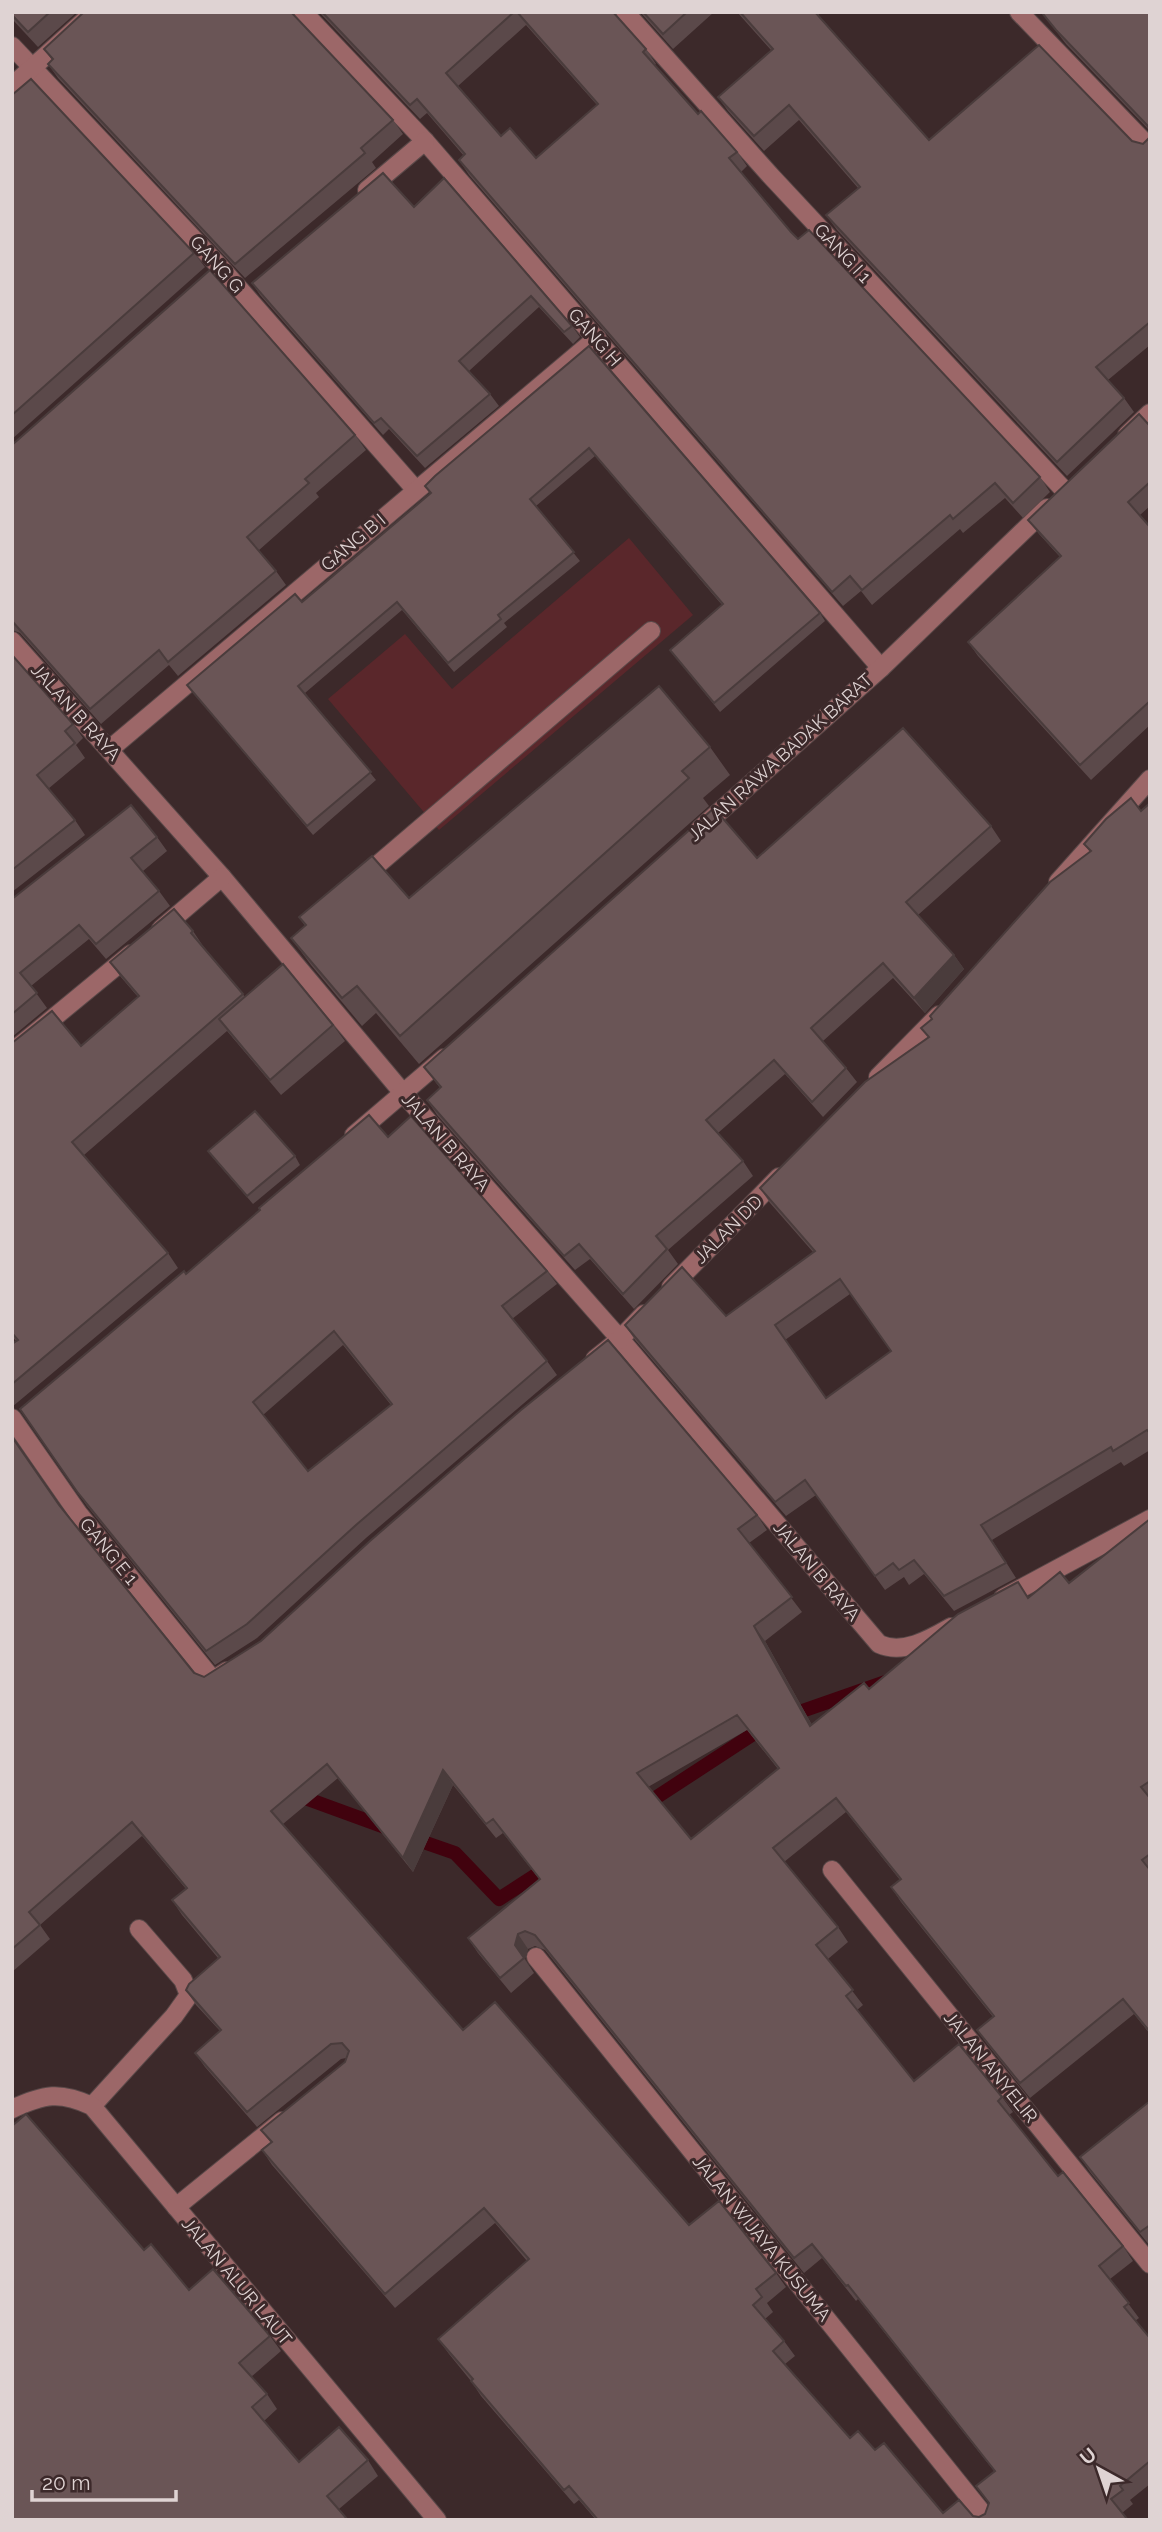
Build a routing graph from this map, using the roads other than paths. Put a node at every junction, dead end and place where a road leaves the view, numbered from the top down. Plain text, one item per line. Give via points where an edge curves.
1 (94, 12) edge
2 (303, 12) edge
3 (625, 12) edge
4 (1018, 12) edge
5 (12, 46) edge
6 (33, 67) junction
7 (12, 86) edge
8 (425, 141) junction
9 (1150, 148) edge
10 (351, 204) edge
11 (597, 338) junction
12 (1150, 413) edge
13 (1112, 448) edge
14 (1070, 487) joint
15 (415, 489) junction
16 (651, 631) dead end
17 (12, 641) edge
18 (881, 668) junction
19 (110, 749) junction
20 (1150, 779) edge
21 (685, 843) edge
22 (222, 877) junction
23 (353, 885) edge
24 (1048, 893) edge
25 (954, 997) edge
26 (458, 1045) edge
27 (12, 1052) edge
28 (868, 1087) edge
29 (403, 1093) junction
30 (342, 1144) edge
31 (790, 1166) edge
32 (620, 1339) junction
33 (586, 1366) edge
34 (17, 1417) edge
35 (1150, 1519) edge
36 (990, 1605) edge
37 (968, 1617) edge
38 (236, 1665) edge
39 (832, 1870) dead end
40 (139, 1929) dead end
41 (536, 1957) edge
42 (92, 2106) junction
43 (12, 2109) edge
44 (295, 2111) edge
45 (176, 2207) junction
46 (1150, 2264) edge
47 (437, 2520) edge
48 (988, 2520) edge

1 - 6 street
2 - 8 street, GANG H
3 - 14 street, GANG I 1 via 770,175
4 - 9 street
5 - 6 street, GANG G
6 - 7 street
6 - 15 street, GANG G via 216,272 250,289
8 - 10 street
8 - 11 street, GANG H
11 - 15 street, GANG B I
11 - 18 street, GANG H
12 - 13 street
14 - 18 street, JALAN RAWA BADAK BARAT
15 - 19 street, GANG B I
16 - 23 street
17 - 19 street, JALAN B RAYA
18 - 21 street, JALAN RAWA BADAK BARAT
19 - 22 street, JALAN B RAYA via 145,801
20 - 24 street
22 - 27 street
22 - 29 street, JALAN B RAYA via 284,943
25 - 28 street
26 - 29 street
29 - 30 street
29 - 32 street, JALAN B RAYA
31 - 32 street, JALAN DD
32 - 33 street, JALAN DD
32 - 37 street, JALAN B RAYA via 879,1644 904,1647
34 - 38 street, GANG E 1 via 78,1513 213,1679
35 - 36 street
39 - 46 street, JALAN ANYELIR
40 - 42 street via 183,1980 189,1995
41 - 48 street, JALAN WIJAYA KUSUMA
42 - 43 street via 72,2096 53,2095
42 - 45 street, JALAN ALUR LAUT
44 - 45 street
45 - 47 street, JALAN ALUR LAUT

